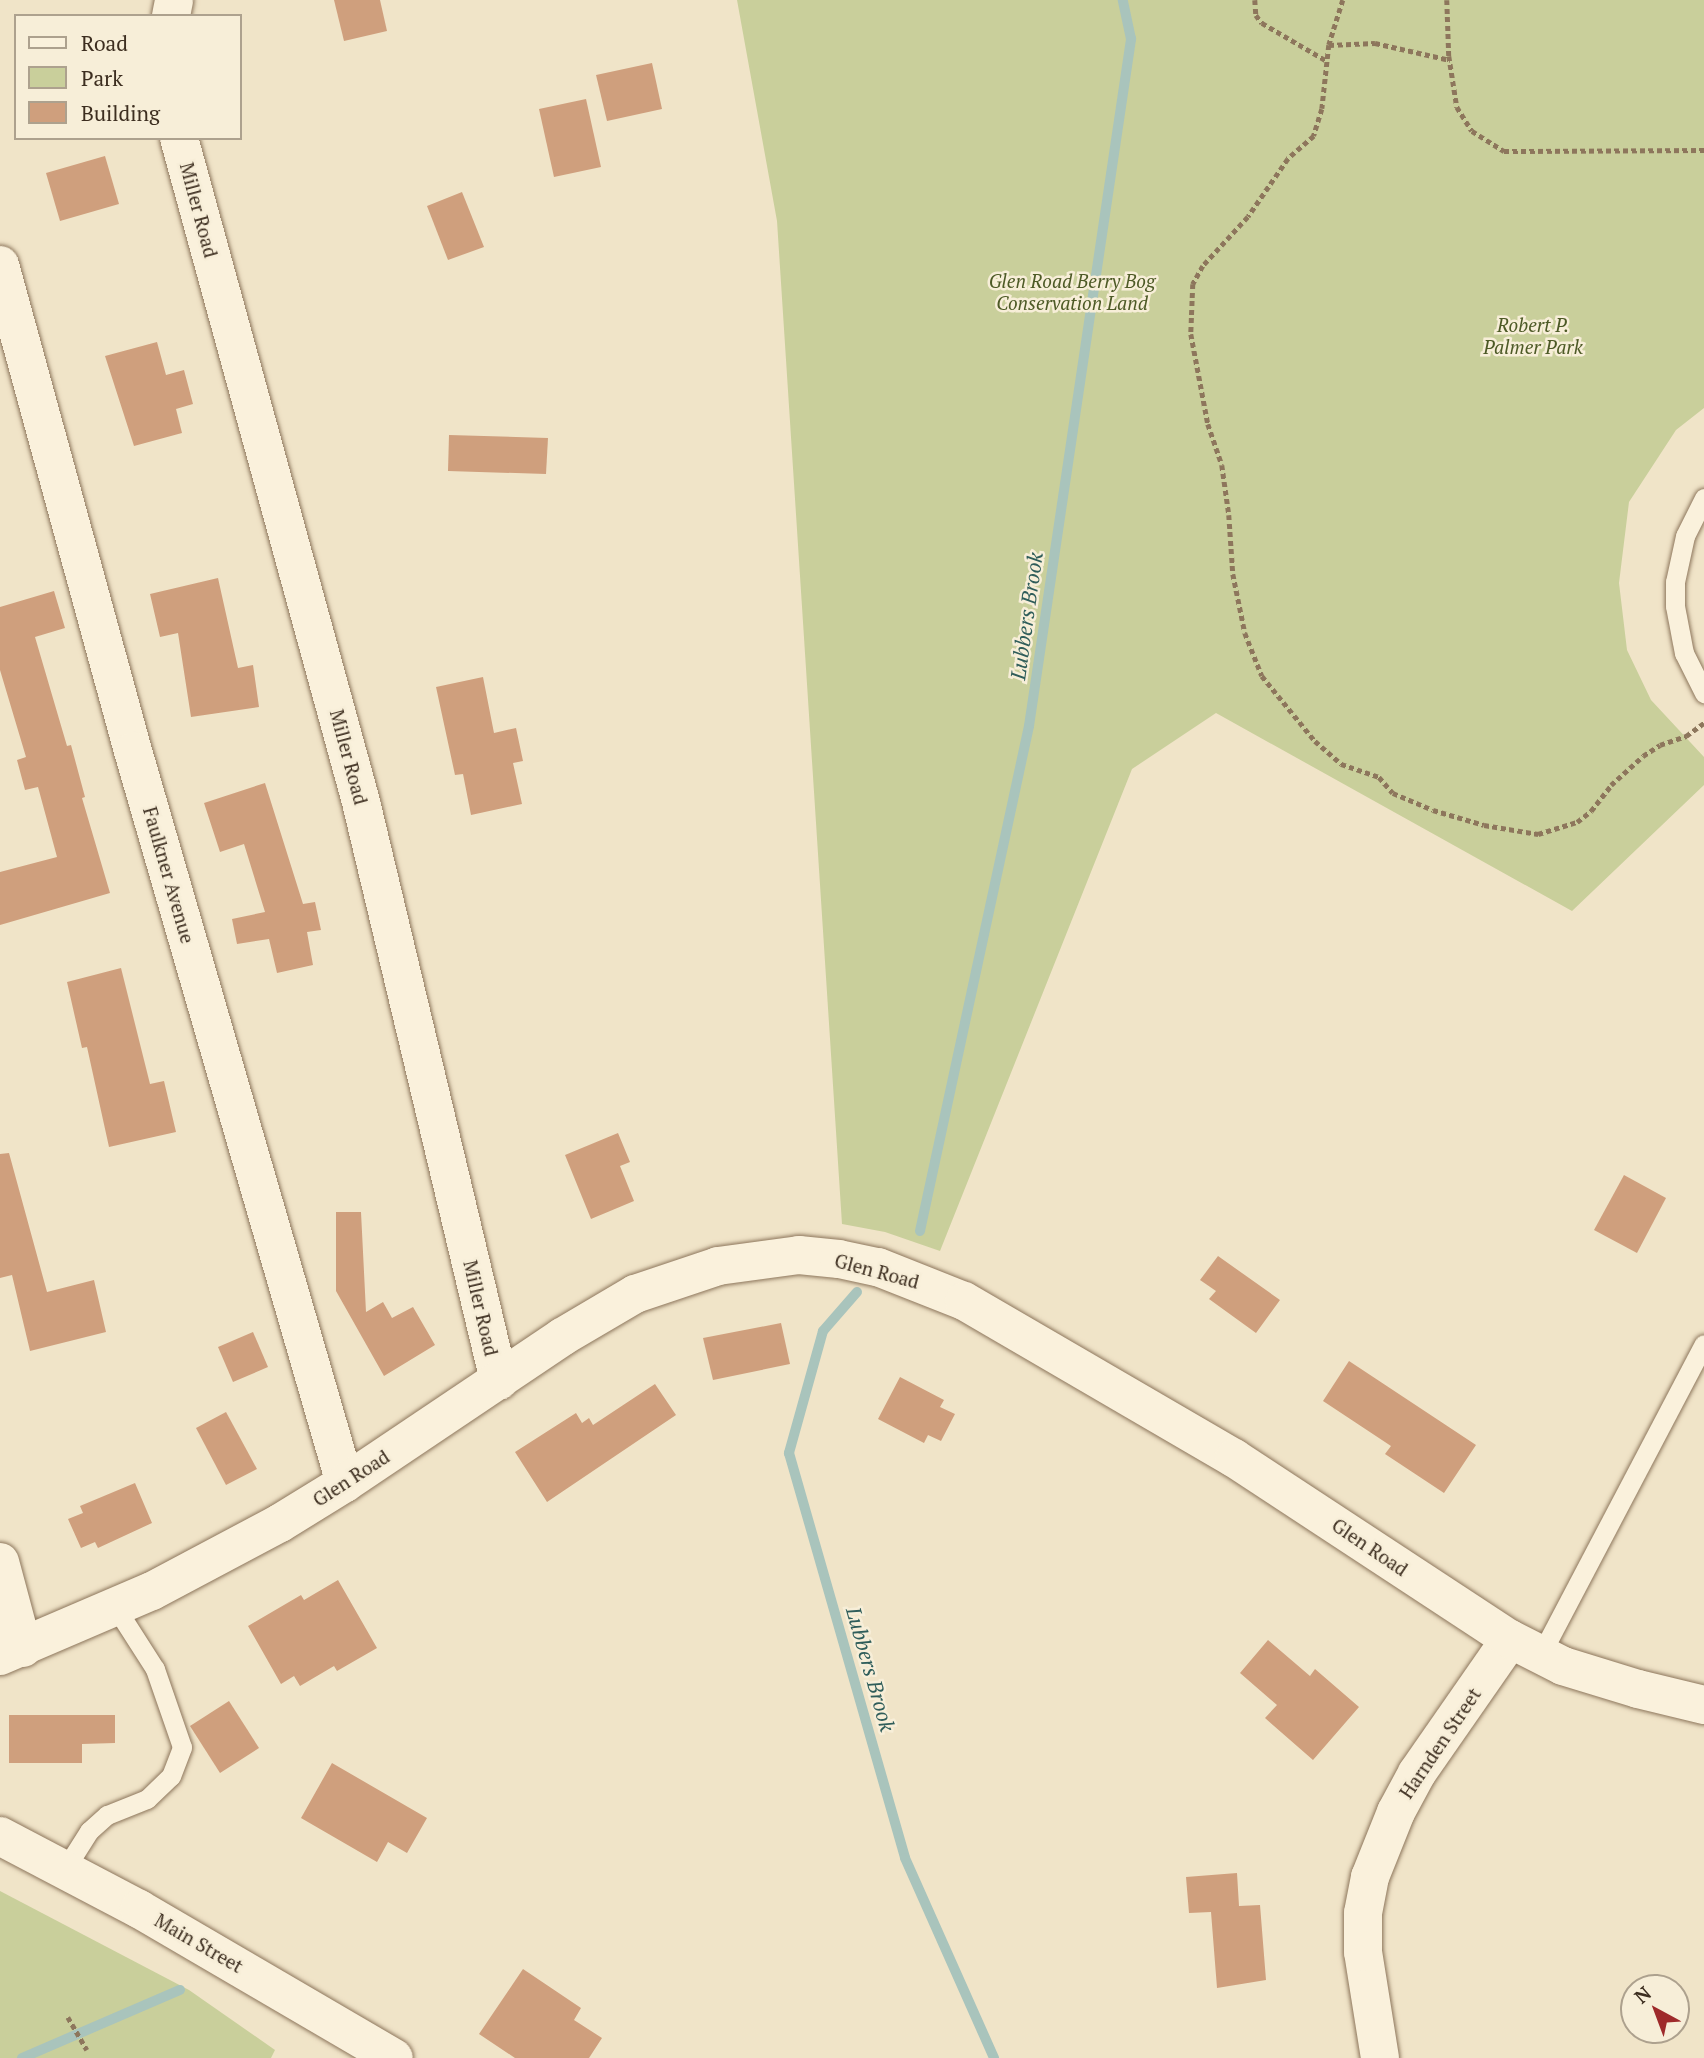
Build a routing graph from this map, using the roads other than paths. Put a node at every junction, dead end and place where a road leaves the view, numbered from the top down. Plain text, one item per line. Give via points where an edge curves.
1 (180, 140) edge
2 (0, 265) edge
3 (1704, 498) edge
4 (1704, 693) edge
5 (1704, 1344) edge
6 (499, 1381) junction
7 (345, 1483) junction
8 (0, 1562) edge
9 (116, 1608) junction
10 (1525, 1648) junction
11 (12, 1652) edge
12 (1704, 1705) edge
13 (0, 1836) edge
14 (65, 1869) junction
15 (394, 2058) edge
16 (1380, 2058) edge

1 - 6 street, Miller Road via 361,802
2 - 7 street, Faulkner Avenue via 133,751
3 - 4 lane via 1685,536 1675,582 1684,653
5 - 10 lane
6 - 7 street, Glen Road
6 - 10 street, Glen Road via 602,1312 678,1277 738,1262 799,1255 878,1267 964,1301 1128,1394
7 - 9 street, Glen Road via 216,1558
8 - 11 street
9 - 11 street, Glen Road
9 - 14 lane via 155,1669 182,1747 171,1776 147,1799 107,1815 89,1831
10 - 12 street, Glen Road via 1638,1689
10 - 16 street, Harnden Street via 1417,1773 1370,1877 1363,1913 1363,1952
13 - 14 street, Main Street
14 - 15 street, Main Street

